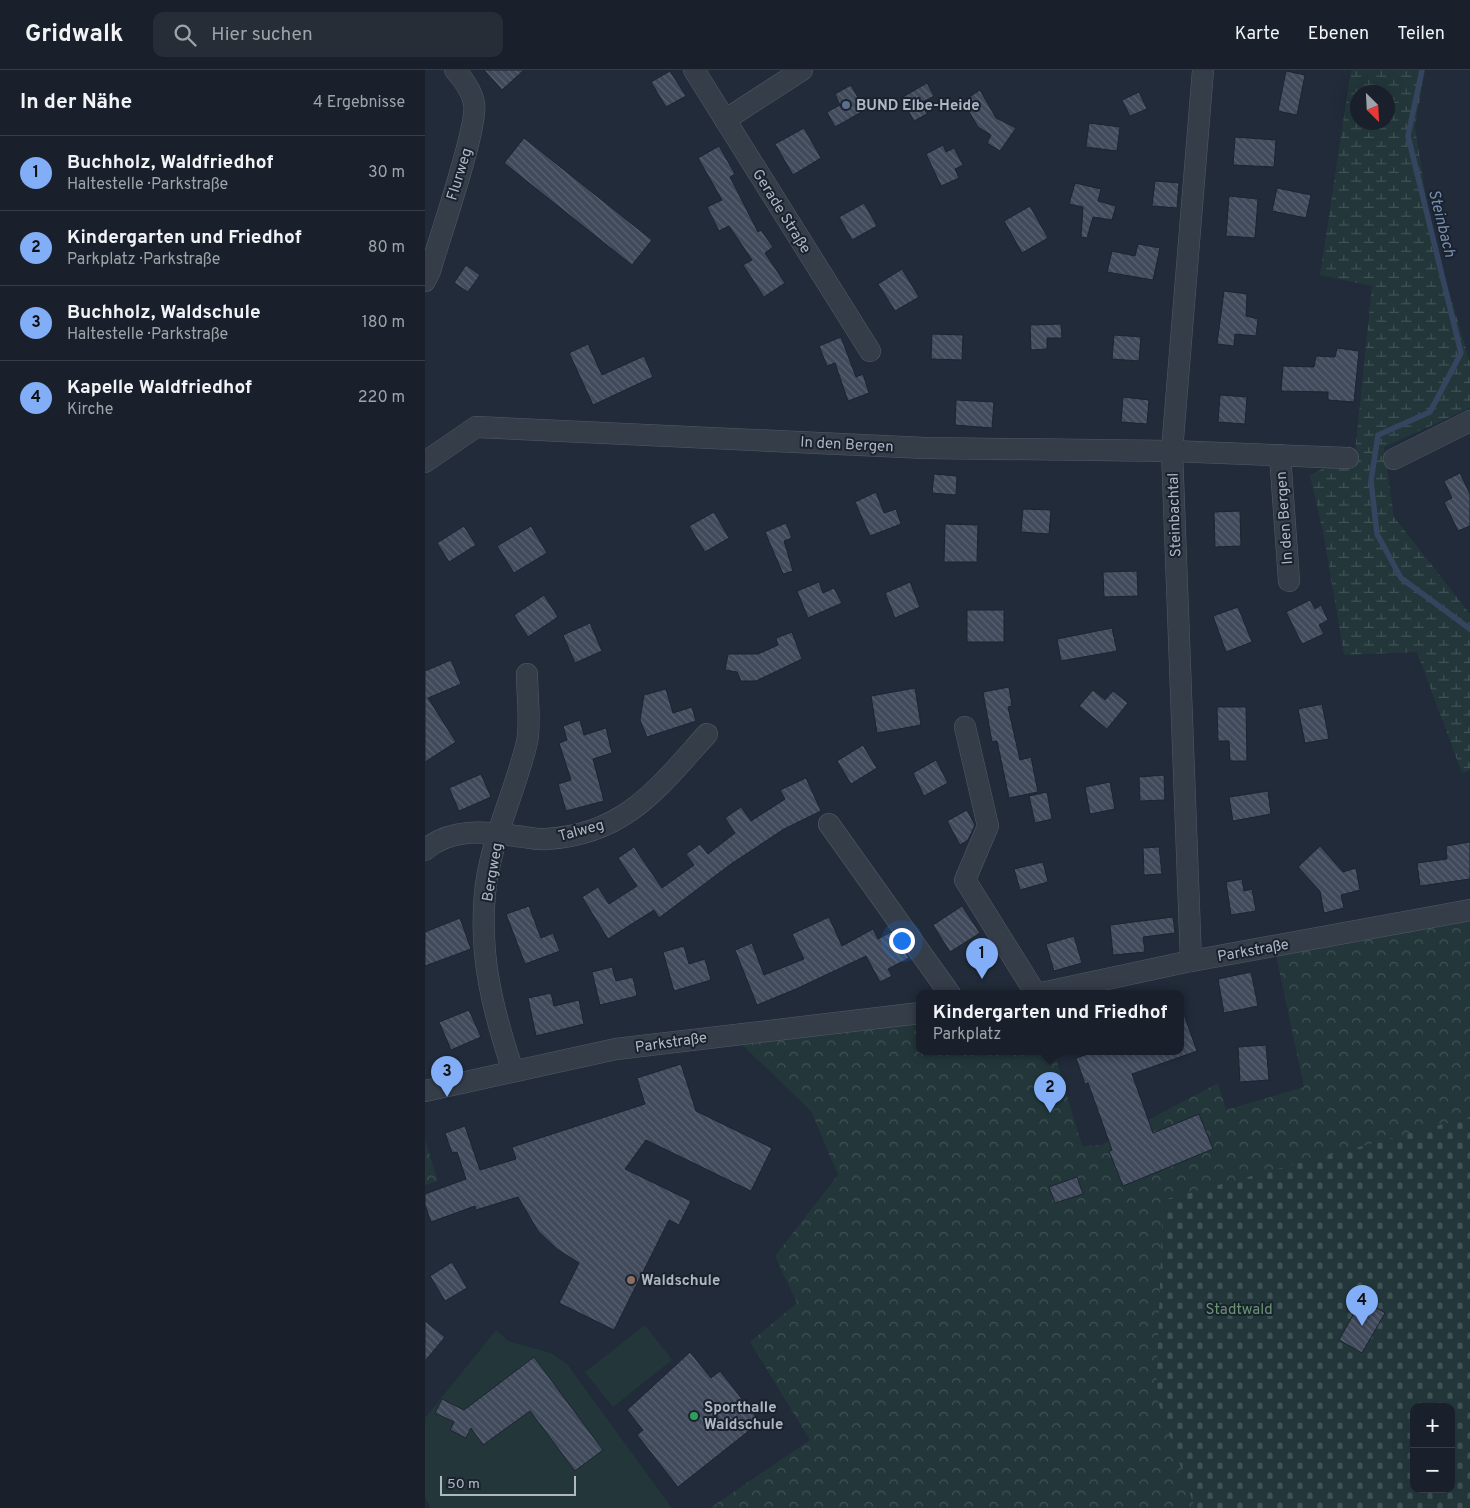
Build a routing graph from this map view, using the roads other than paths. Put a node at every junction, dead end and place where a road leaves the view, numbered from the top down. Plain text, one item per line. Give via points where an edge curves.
1 (455, 70) edge
2 (694, 70) edge
3 (802, 70) edge
4 (1203, 70) edge
5 (725, 120) junction
6 (425, 280) edge
7 (870, 351) dead end
8 (1470, 421) edge
9 (1172, 450) junction
10 (1279, 455) junction
11 (1348, 458) dead end
12 (1394, 460) dead end
13 (425, 462) edge
14 (1289, 581) dead end
15 (527, 674) dead end
16 (965, 727) dead end
17 (707, 734) dead end
18 (829, 824) dead end
19 (499, 833) junction
20 (425, 850) edge
21 (1470, 910) edge
22 (1191, 961) junction
23 (947, 990) edge
24 (1034, 990) edge
25 (1056, 990) edge
26 (916, 1013) edge
27 (513, 1071) junction
28 (425, 1091) edge

1 - 6 street, Flurweg via 475,104 471,131
2 - 5 street, Gerade Straße
3 - 5 street
4 - 9 street, Steinbachtal
5 - 7 street, Gerade Straße
8 - 12 street
9 - 10 street, In den Bergen
9 - 13 street, In den Bergen via 925,448 476,427
9 - 22 street, Steinbachtal
10 - 11 street, In den Bergen
10 - 14 street, In den Bergen
15 - 19 street, Bergweg via 527,740
16 - 24 street, Parkstraße via 987,826 965,880
17 - 19 street, Talweg via 653,794 633,810 605,825 573,836 545,840
18 - 23 street
19 - 20 street, Talweg via 461,833 433,843
19 - 27 street, Bergweg via 485,892 484,953 489,990
21 - 22 street, Parkstraße
22 - 25 street, Parkstraße
26 - 27 street, Parkstraße via 616,1049
27 - 28 street, Parkstraße

